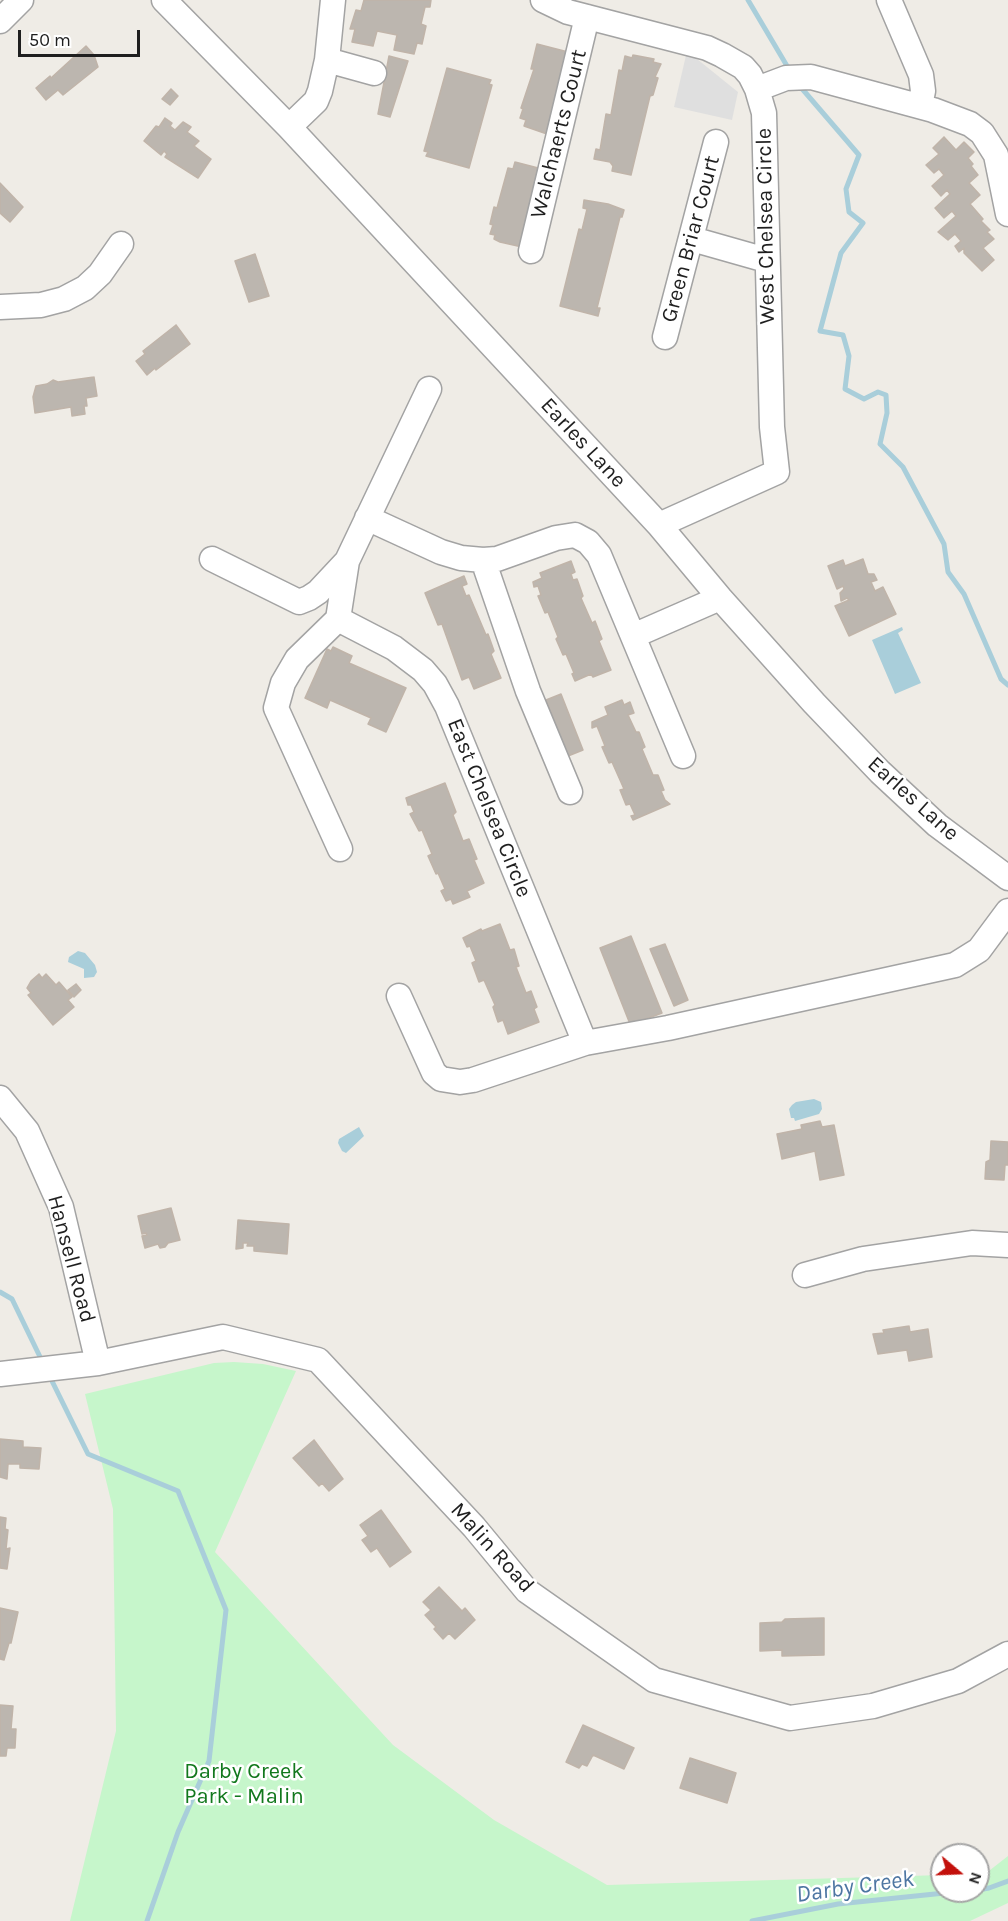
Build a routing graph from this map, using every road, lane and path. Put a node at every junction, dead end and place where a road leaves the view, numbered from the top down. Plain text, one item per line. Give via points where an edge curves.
1 (21, 0) edge
2 (164, 0) edge
3 (333, 0) edge
4 (543, 0) edge
5 (890, 0) edge
6 (587, 17) junction
7 (0, 21) edge
8 (327, 60) junction
9 (374, 73) dead end
10 (757, 89) junction
11 (920, 106) junction
12 (289, 127) junction
13 (716, 142) dead end
14 (1008, 214) edge
15 (692, 239) junction
16 (121, 244) dead end
17 (531, 251) dead end
18 (766, 260) junction
19 (0, 307) edge
20 (665, 337) dead end
21 (429, 389) dead end
22 (367, 518) junction
23 (659, 525) junction
24 (212, 559) dead end
25 (483, 560) junction
26 (347, 561) junction
27 (720, 598) junction
28 (338, 619) junction
29 (633, 636) junction
30 (683, 756) dead end
31 (570, 792) dead end
32 (340, 849) dead end
33 (1008, 878) edge
34 (1008, 911) edge
35 (399, 996) dead end
36 (585, 1043) junction
37 (0, 1098) edge
38 (1008, 1245) edge
39 (806, 1275) dead end
40 (98, 1363) junction
41 (0, 1374) edge
42 (1008, 1653) edge

1 - 7 street
2 - 12 street, Earles Lane
3 - 8 street
4 - 6 street, West Chelsea Circle
5 - 11 street via 921,75
6 - 10 street, West Chelsea Circle via 707,48 743,67
6 - 17 street, Walchaerts Court
8 - 9 street
8 - 12 street via 316,100
10 - 11 street via 786,78 811,77
10 - 18 street, West Chelsea Circle via 764,113
11 - 14 street via 954,117 982,133 996,155
12 - 23 street, Earles Lane
13 - 15 street, Green Briar Court
15 - 18 street
15 - 20 street, Green Briar Court
16 - 19 street via 100,274 64,299 41,305
18 - 23 street, West Chelsea Circle via 777,472
21 - 22 street
22 - 25 street via 441,552
22 - 26 street
23 - 27 street, Earles Lane
24 - 26 street via 299,602 318,592
25 - 29 street via 575,535 599,555
25 - 31 street via 528,691
26 - 28 street
27 - 29 street
27 - 33 street, Earles Lane via 880,772 937,825
28 - 32 street via 297,659 283,683 276,708
28 - 36 street, East Chelsea Circle via 394,648 435,684
29 - 30 street
34 - 36 street via 979,950 955,965
35 - 36 street via 434,1073 441,1079 473,1080
37 - 40 street, Hansell Road via 27,1131 62,1207
38 - 39 street via 972,1243 863,1259
40 - 41 street, Malin Road
40 - 42 street, Malin Road via 223,1337 318,1360 474,1527 527,1591 654,1680 790,1718 873,1707 958,1681

